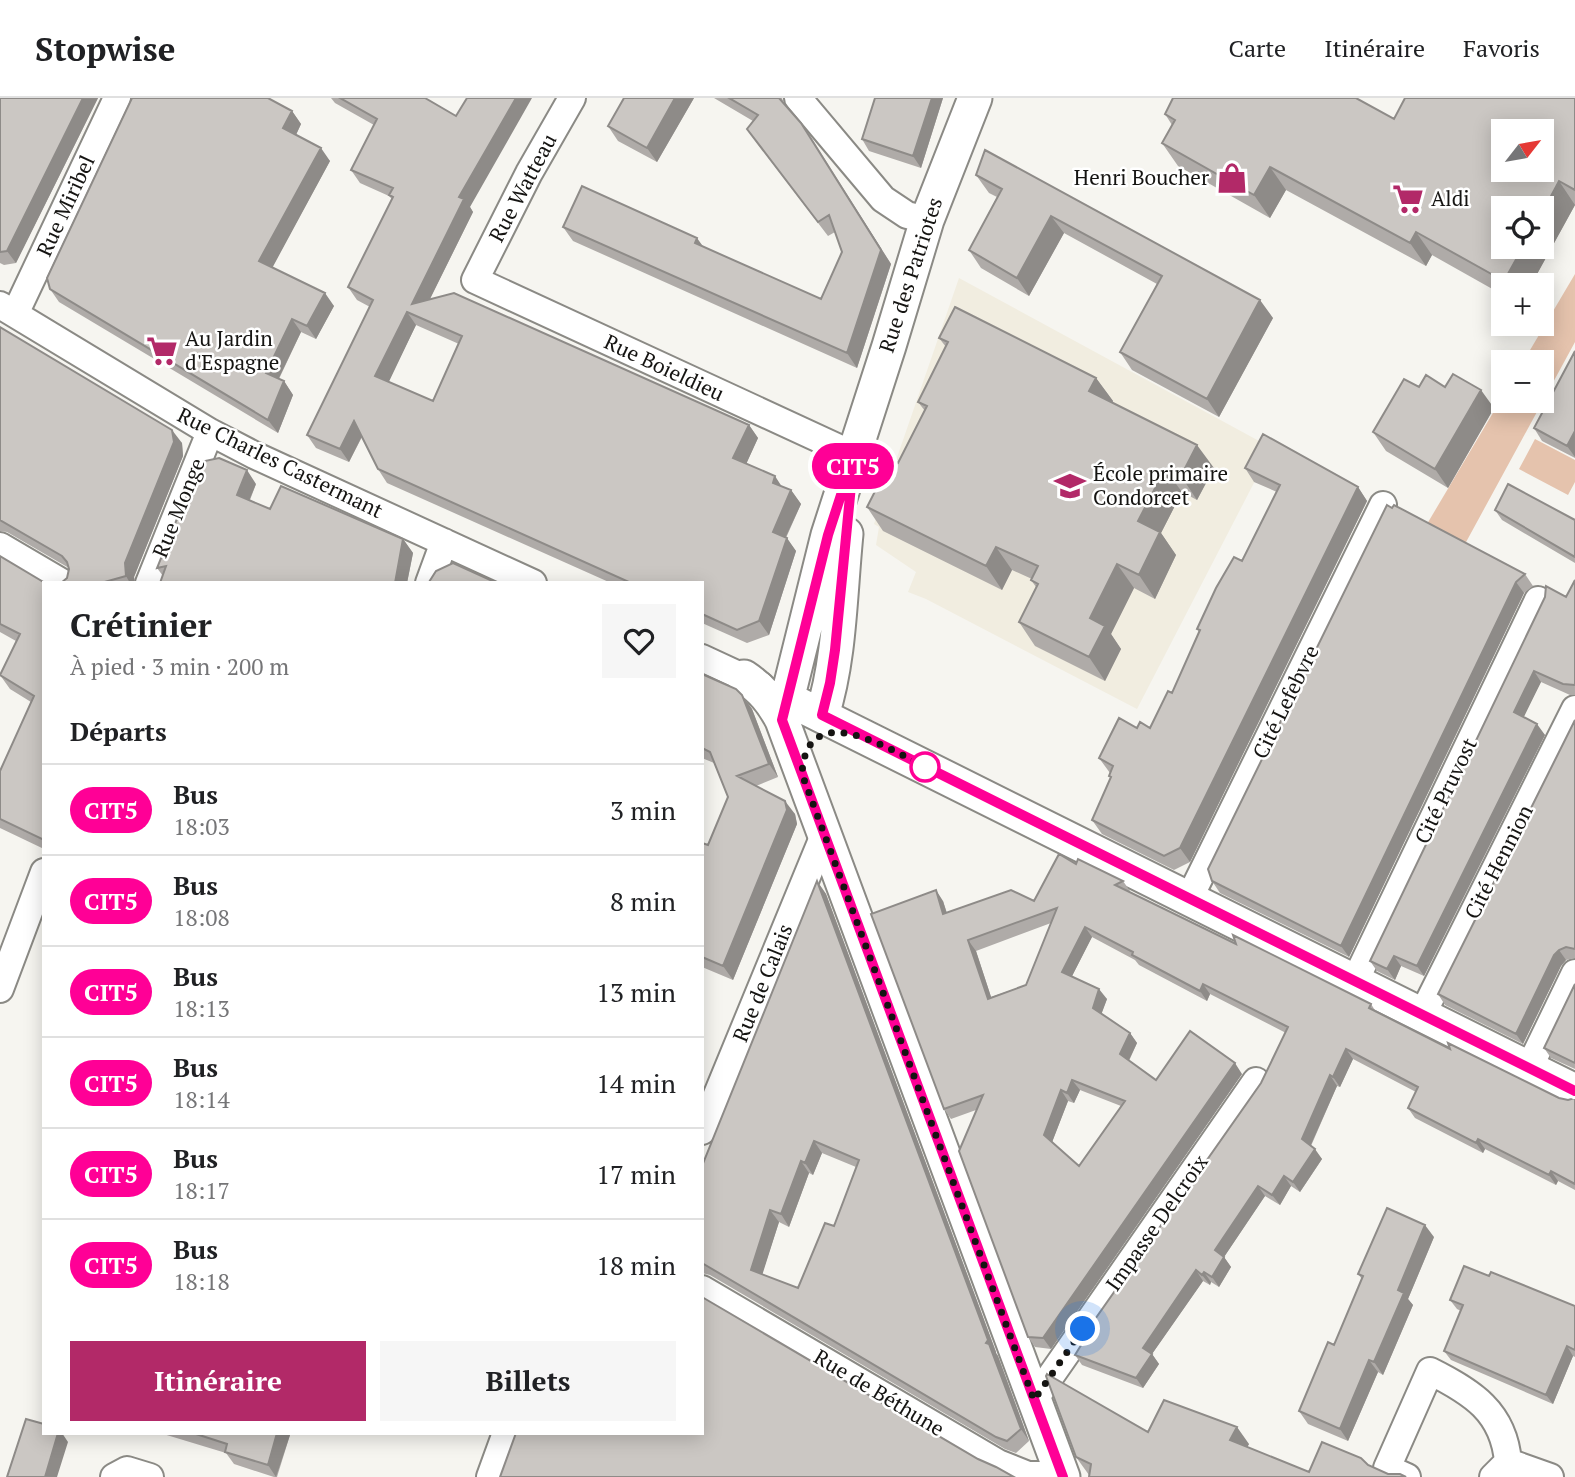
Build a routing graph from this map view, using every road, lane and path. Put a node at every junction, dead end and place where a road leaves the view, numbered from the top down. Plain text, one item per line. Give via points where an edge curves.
1 (117, 98) edge
2 (572, 98) edge
3 (798, 98) edge
4 (975, 98) edge
5 (927, 220) junction
6 (475, 280) joint
7 (7, 309) edge
8 (210, 432) junction
9 (854, 455) junction
10 (1383, 505) dead end
11 (444, 542) junction
12 (0, 546) edge
13 (60, 581) edge
14 (150, 581) edge
15 (430, 581) edge
16 (529, 581) edge
17 (1538, 600) dead end
18 (704, 659) edge
19 (744, 677) joint
20 (784, 709) junction
21 (1575, 709) edge
22 (822, 715) junction
23 (879, 744) junction
24 (802, 774) junction
25 (824, 835) junction
26 (42, 884) edge
27 (1189, 899) junction
28 (34, 930) edge
29 (1575, 973) edge
30 (1354, 981) junction
31 (0, 989) edge
32 (1422, 1015) junction
33 (1529, 1068) junction
34 (1256, 1082) dead end
35 (1575, 1091) edge
36 (704, 1126) edge
37 (704, 1290) edge
38 (1034, 1400) junction
39 (505, 1435) edge
40 (1500, 1470) edge
41 (1063, 1476) edge
42 (114, 1477) edge
43 (150, 1477) edge
44 (490, 1477) edge
45 (1407, 1477) edge
46 (1550, 1477) edge

1 - 7 street, Rue Miribel
2 - 6 street, Rue Watteau
3 - 5 street via 883,198 907,215
4 - 5 street, Rue des Patriotes
5 - 9 street, Rue des Patriotes
6 - 9 street, Rue Boieldieu
7 - 8 street, Rue Charles Castermant
8 - 11 street, Rue Charles Castermant
8 - 14 street, Rue Monge
9 - 20 street, Rue des Patriotes via 828,535
9 - 22 street, Rue des Patriotes via 835,650
10 - 27 street, Cité Lefebvre
11 - 15 street
11 - 16 street, Rue Charles Castermant
12 - 13 street
17 - 30 street, Cité Pruvost
18 - 19 street
19 - 20 street
20 - 22 street
20 - 24 street
21 - 32 street, Cité Hennion
22 - 23 street
23 - 24 street via 837,731 818,735 806,750
23 - 27 street
24 - 25 street
25 - 36 street, Rue de Calais
25 - 38 street
26 - 28 street
27 - 30 street
28 - 31 street
29 - 33 street
30 - 32 street
32 - 33 street
33 - 35 street
34 - 38 street, Impasse Delcroix
37 - 41 street, Rue de Béthune via 998,1463 1028,1475
38 - 41 street
39 - 44 street
40 - 45 street via 1506,1446 1490,1412 1464,1389 1430,1371 1387,1468
40 - 46 street
42 - 43 street via 127,1470

